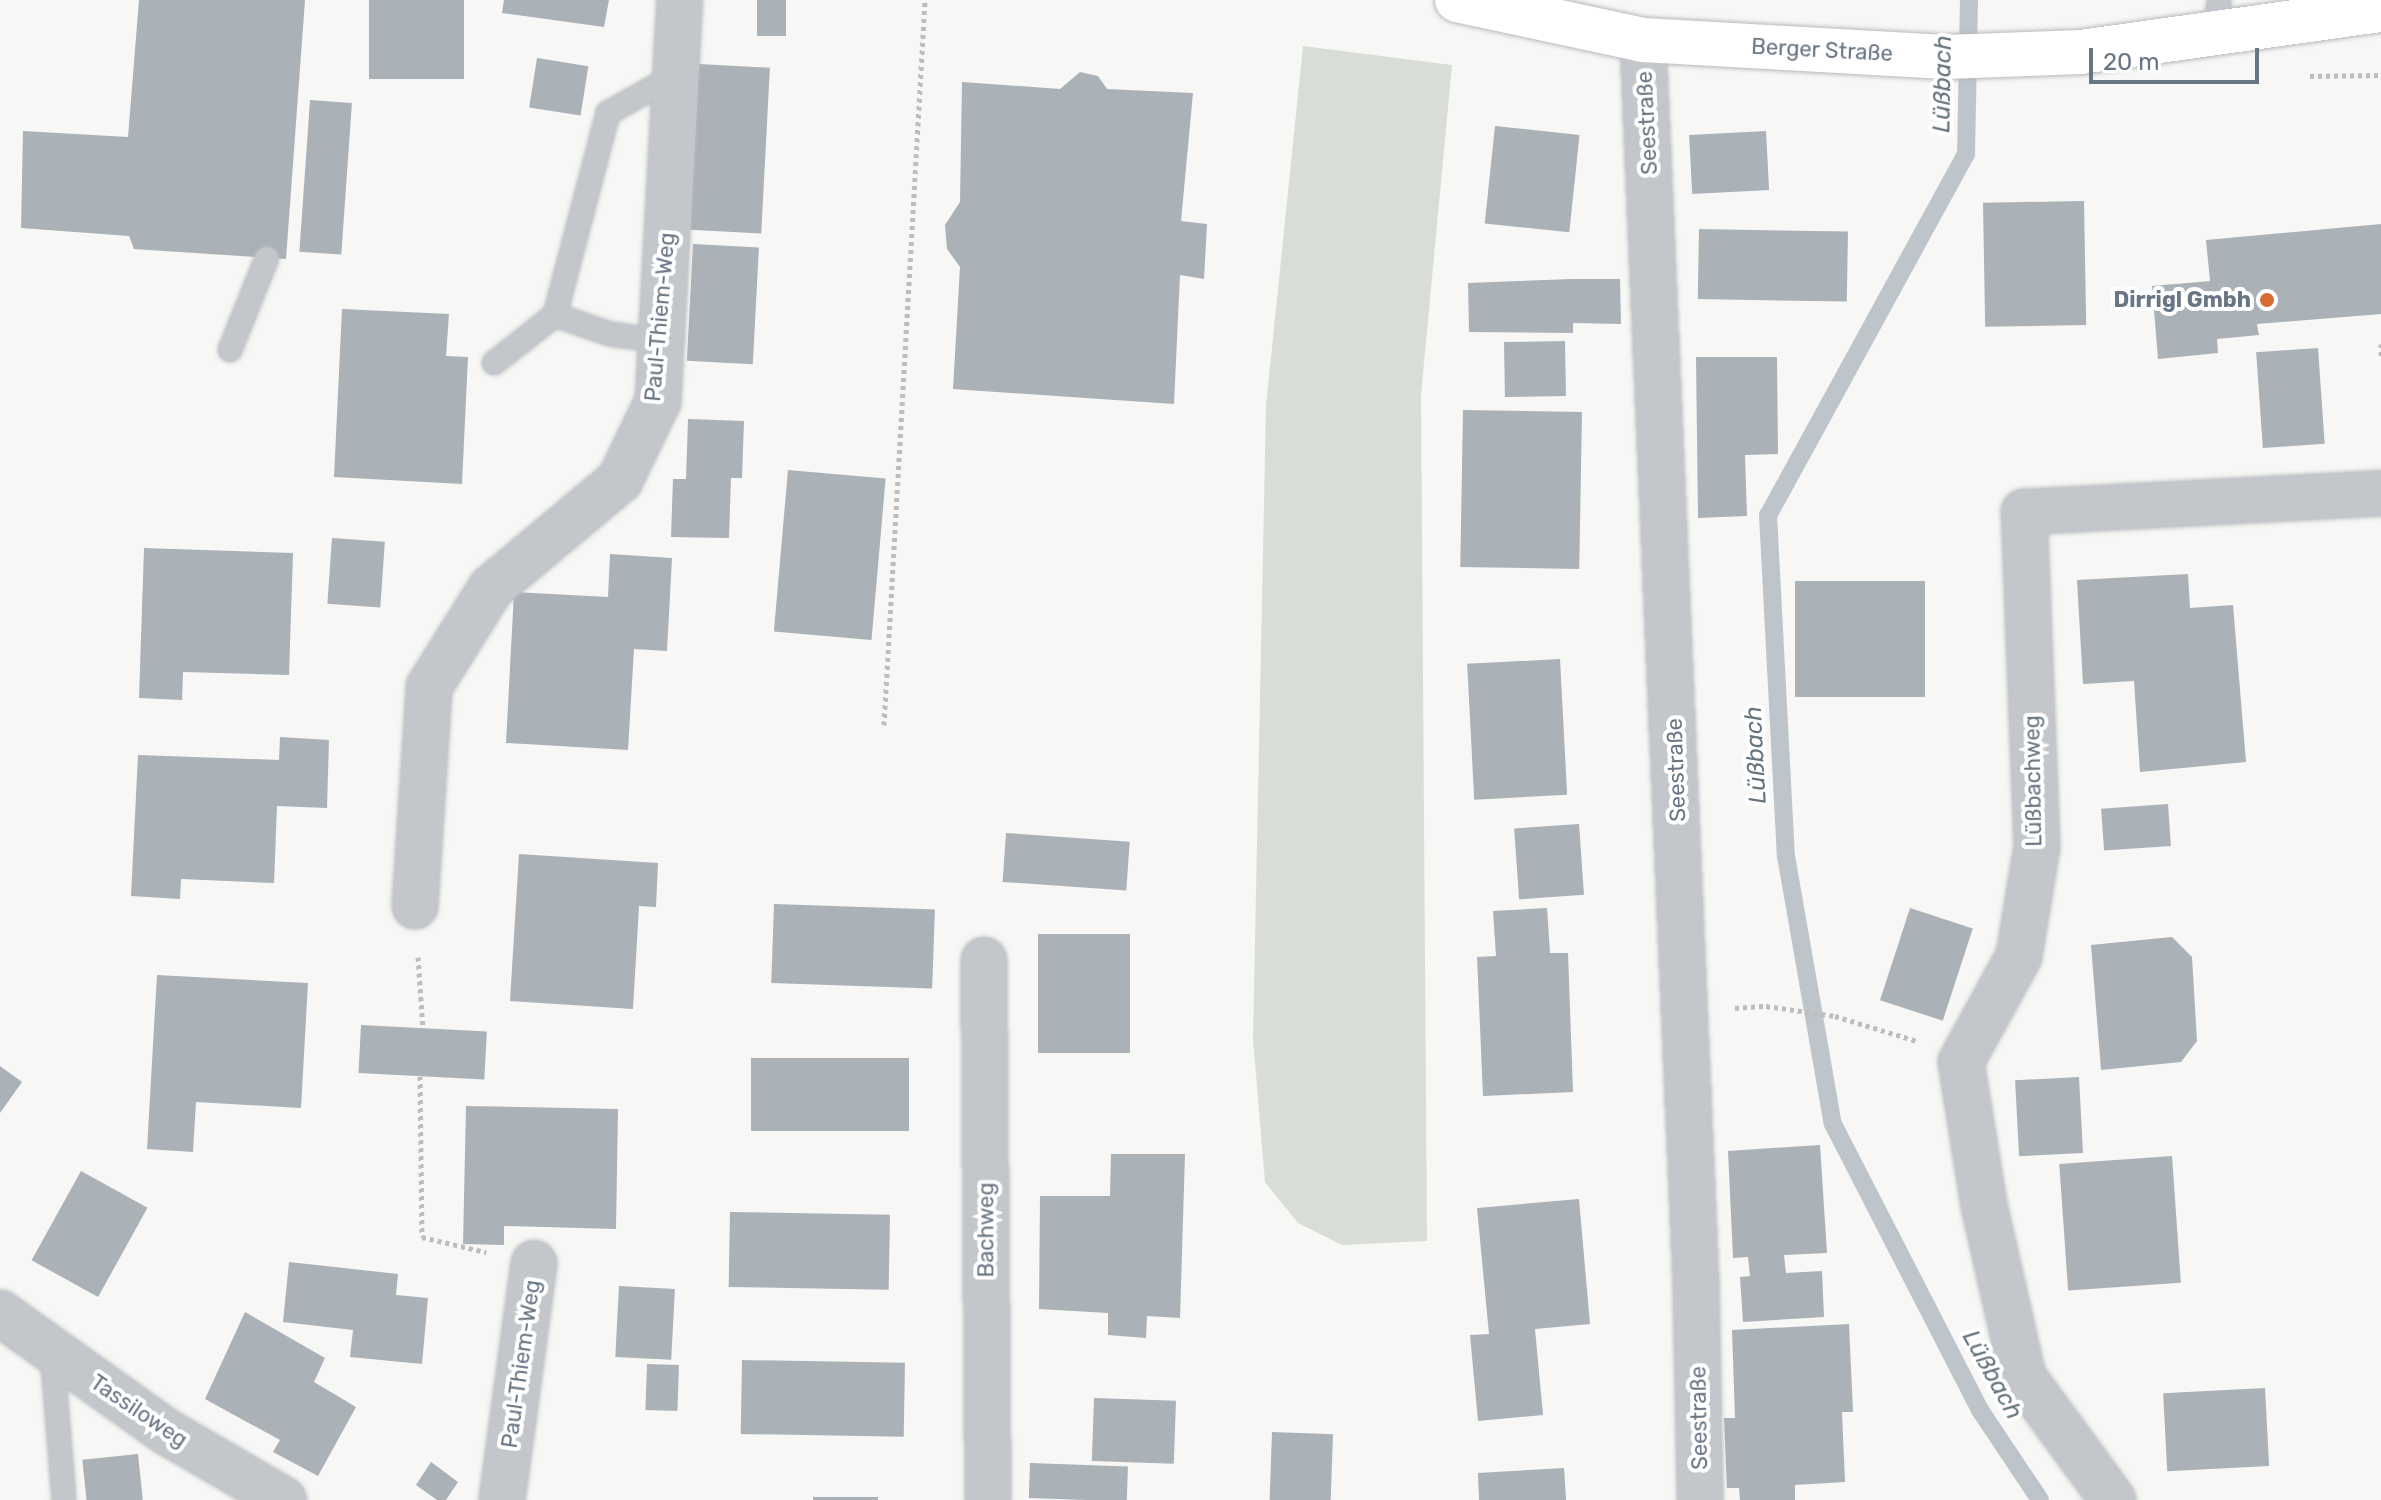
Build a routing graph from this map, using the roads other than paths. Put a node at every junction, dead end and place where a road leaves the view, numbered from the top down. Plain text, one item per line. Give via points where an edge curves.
1 (680, 0) edge
2 (1457, 0) edge
3 (1525, 7) edge
4 (2381, 10) edge
5 (2234, 16) edge
6 (1643, 40) junction
7 (676, 75) junction
8 (267, 258) dead end
9 (555, 315) junction
10 (661, 341) junction
11 (230, 350) dead end
12 (494, 363) dead end
13 (2381, 493) edge
14 (415, 906) road end
15 (984, 960) dead end
16 (534, 1263) road end
17 (0, 1313) edge
18 (52, 1351) junction
19 (64, 1500) edge
20 (284, 1500) edge
21 (502, 1500) edge
22 (988, 1500) edge
23 (1700, 1500) edge
24 (2113, 1500) edge

1 - 7 street, Paul-Thiem-Weg
2 - 3 main road, Berger Straße
3 - 6 main road, Berger Straße
4 - 5 main road, Berger Straße
5 - 6 main road, Berger Straße via 2081,52 1946,57
6 - 23 street, Seestraße via 1693,1194
7 - 9 lane via 608,113
7 - 10 street, Paul-Thiem-Weg
8 - 11 lane
9 - 10 lane via 610,334
9 - 12 lane
10 - 14 street, Paul-Thiem-Weg via 658,401 620,480 491,588 429,687
13 - 24 street, Lüßbachweg via 2024,512 2037,846 2019,956 1961,1062 1984,1205 2023,1377
15 - 22 street, Bachweg
16 - 21 street, Paul-Thiem-Weg
17 - 18 street, Tassiloweg
18 - 19 lane
18 - 20 street, Tassiloweg via 167,1432

